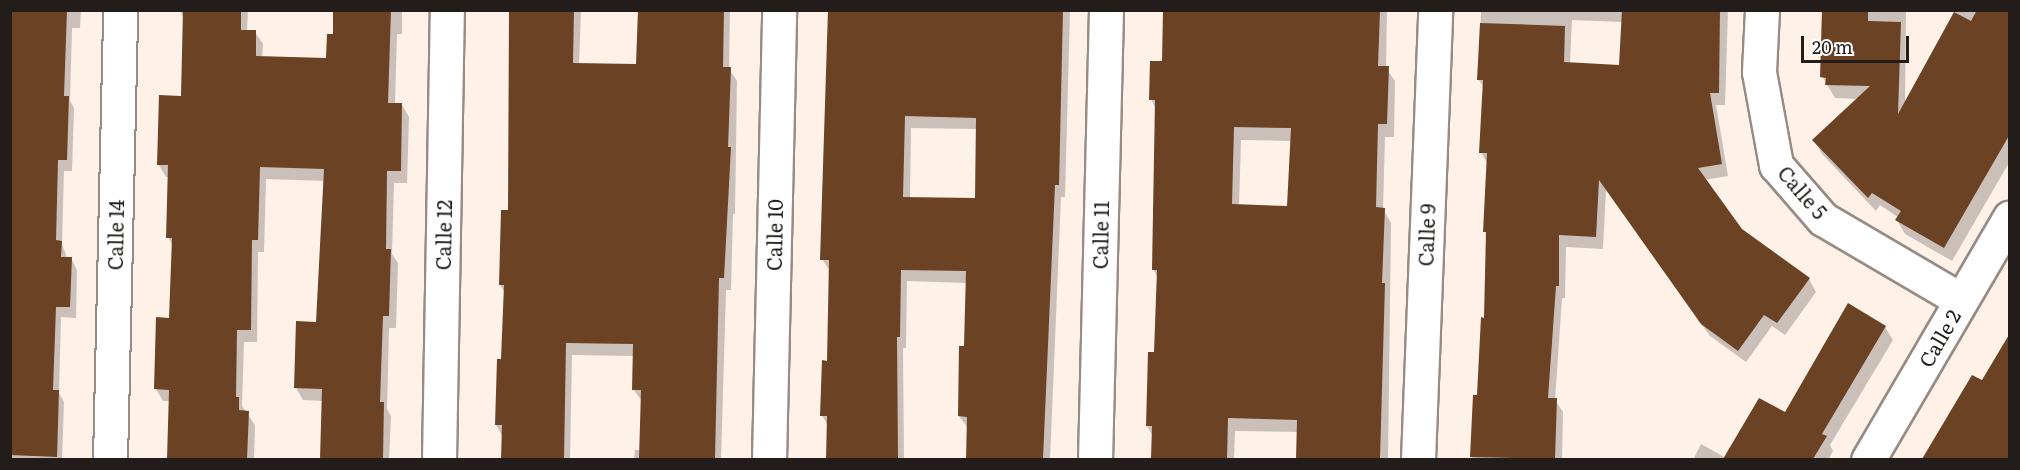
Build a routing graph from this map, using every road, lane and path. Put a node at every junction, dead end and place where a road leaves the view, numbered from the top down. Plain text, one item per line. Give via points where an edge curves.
1 (120, 10) edge
2 (447, 10) edge
3 (779, 10) edge
4 (1106, 10) edge
5 (1435, 10) edge
6 (1762, 10) edge
7 (2010, 217) edge
8 (1960, 300) junction
9 (110, 459) edge
10 (439, 459) edge
11 (769, 459) edge
12 (1095, 459) edge
13 (1418, 459) edge
14 (1868, 459) edge

1 - 9 street, Calle 14
2 - 10 street, Calle 12
3 - 11 street, Calle 10
4 - 12 street, Calle 11
5 - 13 street, Calle 9
6 - 8 street, Calle 5 via 1760,72 1776,165 1823,219
7 - 8 street, Calle 2
8 - 14 street, Calle 2

